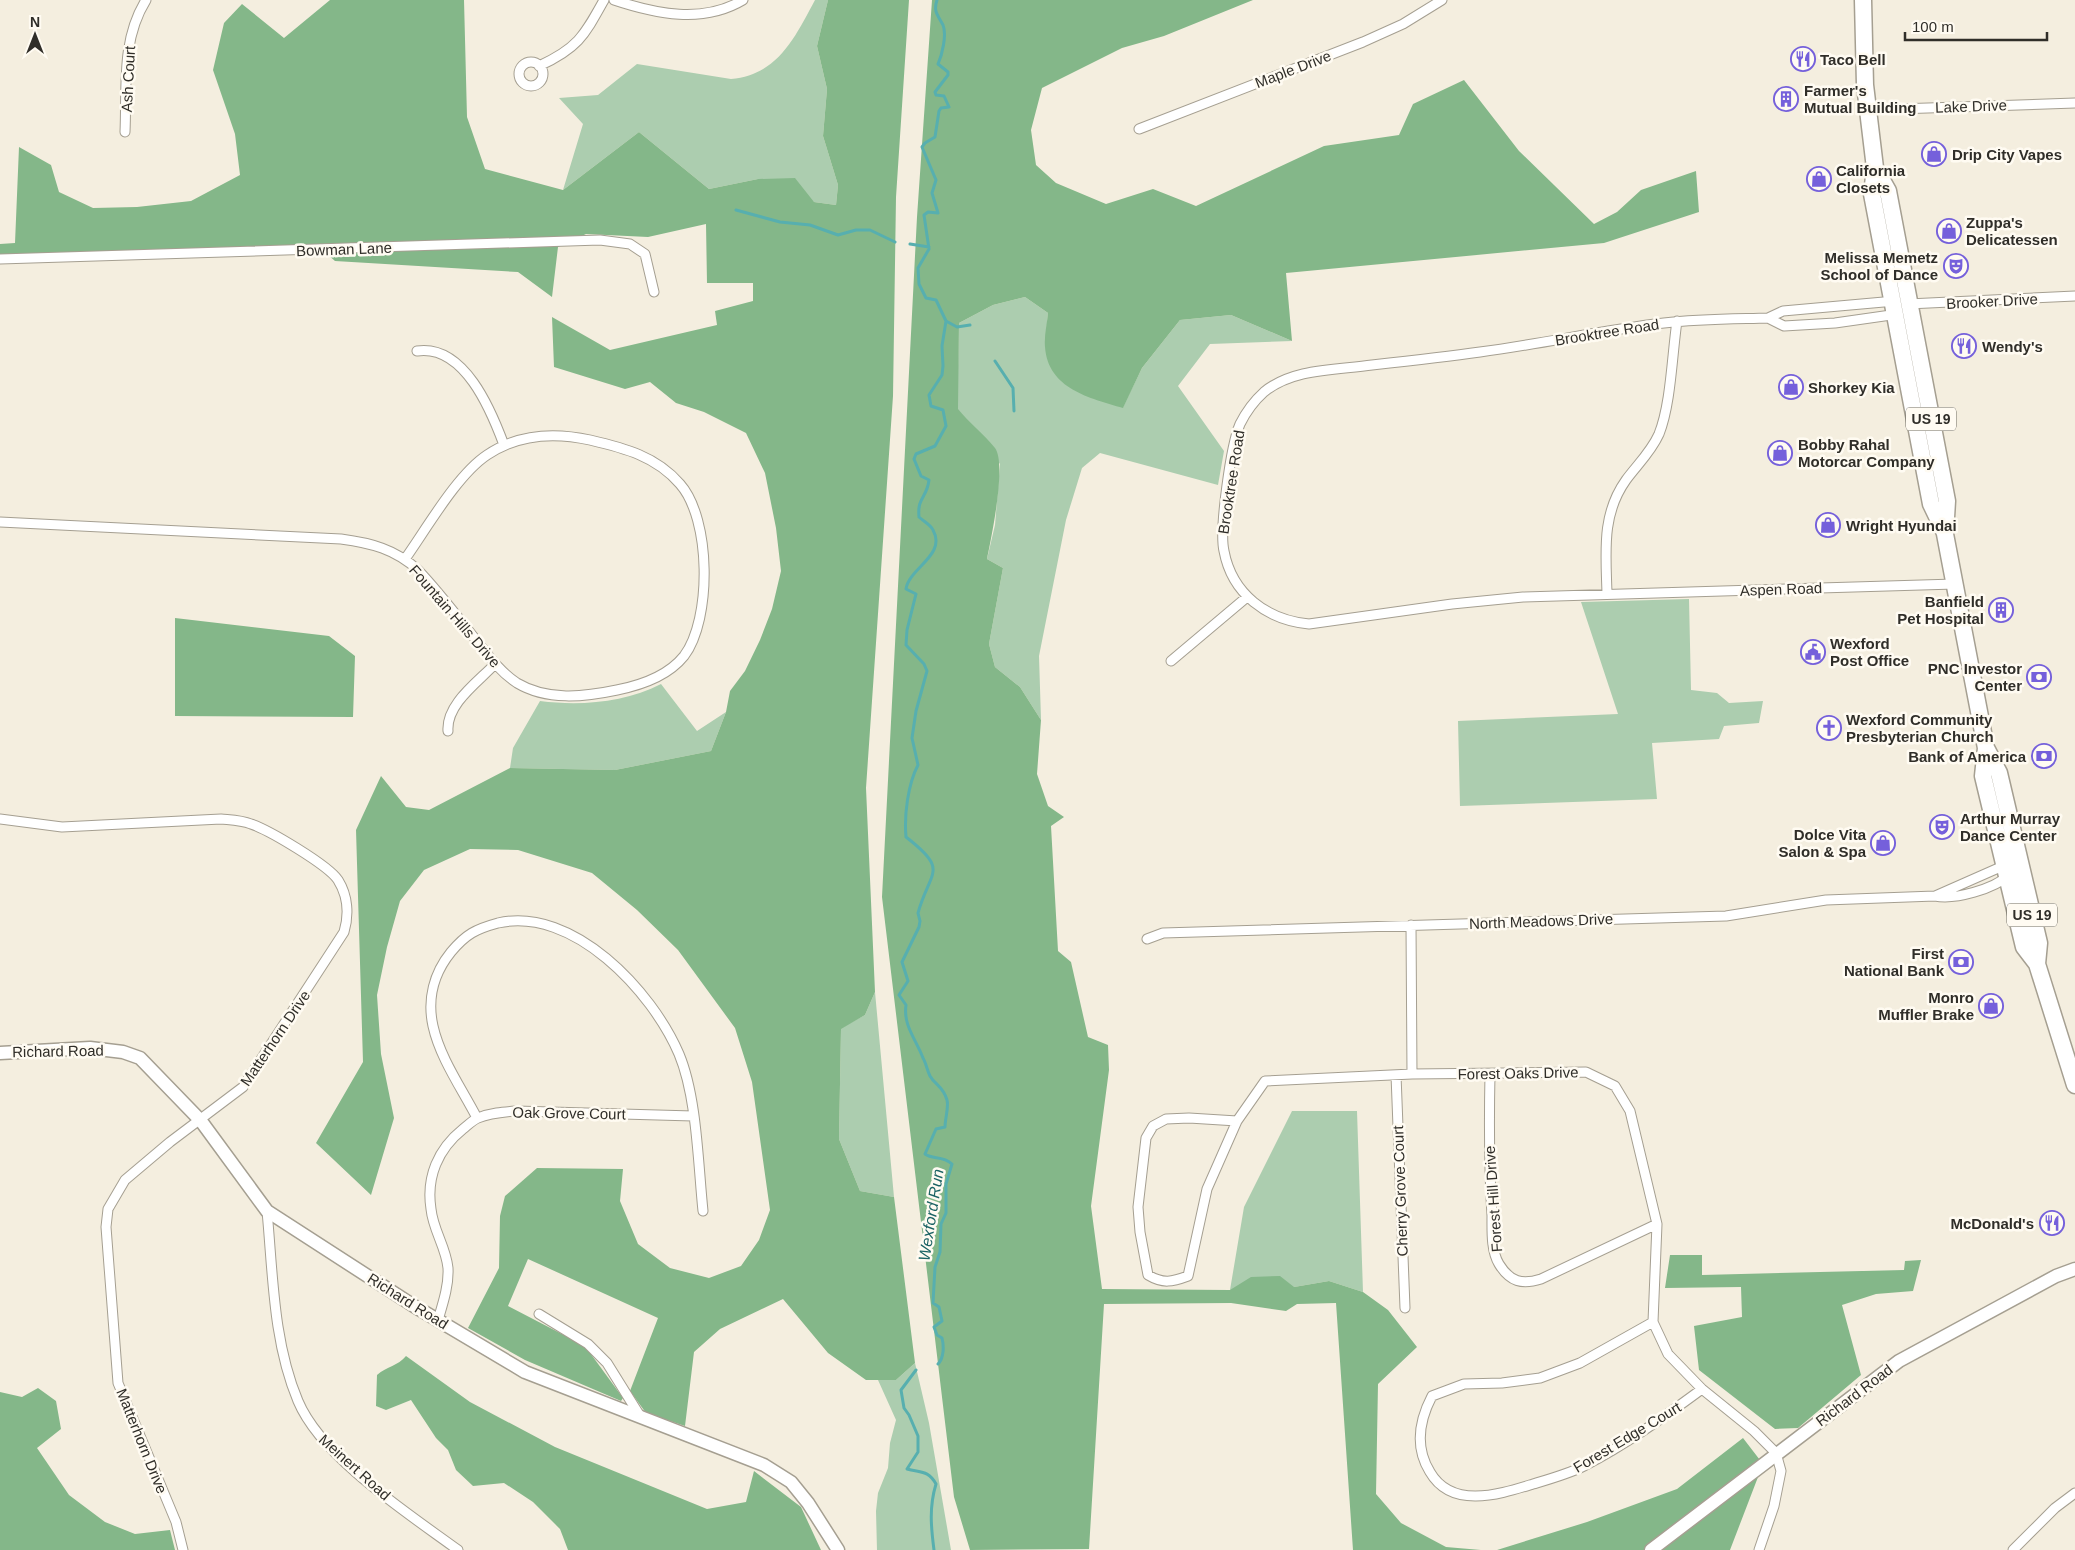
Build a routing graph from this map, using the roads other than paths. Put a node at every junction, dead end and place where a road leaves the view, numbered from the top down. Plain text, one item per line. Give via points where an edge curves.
1 (146, 0) edge
2 (604, 0) edge
3 (614, 0) edge
4 (742, 0) edge
5 (1442, 0) edge
6 (1863, 0) edge
7 (539, 66) dead end
8 (2075, 103) edge
9 (1867, 110) junction
10 (1139, 129) dead end
11 (125, 132) dead end
12 (1875, 168) junction
13 (0, 259) edge
14 (654, 292) dead end
15 (2075, 296) edge
16 (1909, 305) junction
17 (1894, 308) junction
18 (1768, 318) junction
19 (1677, 321) junction
20 (416, 351) dead end
21 (504, 445) junction
22 (0, 522) edge
23 (1945, 534) junction
24 (405, 559) junction
25 (1955, 584) junction
26 (1607, 594) junction
27 (1247, 597) junction
28 (1171, 661) dead end
29 (495, 664) junction
30 (448, 732) dead end
31 (0, 819) edge
32 (2010, 870) junction
33 (1411, 925) junction
34 (1148, 939) dead end
35 (0, 1053) edge
36 (1412, 1074) junction
37 (1490, 1074) junction
38 (1396, 1075) junction
39 (2075, 1085) edge
40 (693, 1116) junction
41 (477, 1118) junction
42 (1237, 1120) junction
43 (201, 1121) junction
44 (267, 1211) junction
45 (703, 1211) dead end
46 (1657, 1224) junction
47 (2075, 1269) edge
48 (1405, 1308) dead end
49 (539, 1314) dead end
50 (438, 1320) junction
51 (1653, 1322) junction
52 (1702, 1389) junction
53 (640, 1416) junction
54 (1776, 1453) junction
55 (2075, 1493) edge
56 (183, 1550) edge
57 (458, 1550) edge
58 (838, 1550) edge
59 (1651, 1550) edge
60 (1759, 1550) edge
61 (2013, 1550) edge

1 - 11 street, Ash Court via 128,44
2 - 7 street via 587,31 573,48
3 - 4 street via 664,12 695,15 724,10
5 - 10 street, Maple Drive via 1370,39
6 - 9 highway, US 19
8 - 9 street, Lake Drive
9 - 12 highway, US 19
12 - 16 highway, US 19 via 1888,191
12 - 17 highway, US 19 via 1872,194
13 - 14 street, Bowman Lane via 600,240 630,244 646,254
15 - 16 street, Brooker Drive
16 - 17 street
16 - 17 street, Brooktree Road
16 - 23 highway, US 19 via 1947,501
17 - 18 street, Brooktree Road via 1783,311
17 - 18 street, Brooktree Road via 1784,326
17 - 23 highway, US 19 via 1931,504
18 - 19 street, Brooktree Road
19 - 26 street via 1659,434 1626,480 1609,513
19 - 27 street, Brooktree Road via 1490,351 1313,372 1273,386 1249,408 1240,425 1234,445 1224,519 1222,542 1226,562
20 - 21 street via 428,350 446,357 466,374 484,397
21 - 24 street, Fountain Hills Drive via 486,455 466,474
21 - 29 street, Fountain Hills Drive via 532,436 570,436 636,452 666,470 686,492 696,514 703,557 703,592 697,629 684,656 660,676 639,685 609,692 552,695 516,682
22 - 24 street, Fountain Hills Drive via 340,539 382,546
23 - 25 highway, US 19
24 - 29 street, Fountain Hills Drive via 430,583
25 - 26 street, Aspen Road
25 - 32 highway, US 19 via 1986,748 1998,773
26 - 27 street, Brooktree Road via 1490,600 1309,624 1294,623 1270,614
27 - 28 street
29 - 30 street via 452,711 447,722
31 - 43 street, Matterhorn Drive via 62,827 221,819 242,821 283,840 339,882 347,912 347,924 339,942 243,1087
32 - 33 street, North Meadows Drive via 1935,896 1826,900 1726,916
32 - 39 highway, US 19 via 2040,943 2037,964
33 - 34 street, North Meadows Drive via 1163,933
33 - 36 street
35 - 43 street, Richard Road via 90,1048 131,1054 148,1064
36 - 37 street, Forest Oaks Drive
36 - 38 street
37 - 46 street, Forest Oaks Drive via 1586,1072 1615,1086 1630,1110
37 - 46 street, Forest Hill Drive via 1488,1144 1494,1246 1498,1262 1514,1281 1527,1283 1540,1279
38 - 42 street via 1266,1080
38 - 48 street, Cherry Grove Court
40 - 41 street, Oak Grove Court via 516,1111
40 - 41 street via 679,1055 669,1033 629,980 578,938 527,920 507,921 466,935 441,965 433,984 431,1012 438,1042
40 - 45 street
41 - 50 street via 442,1150 429,1188 431,1211 448,1268
42 - 42 street via 1166,1119 1153,1126 1146,1138 1138,1207 1140,1232 1148,1275 1160,1282 1174,1282 1188,1276 1207,1188
43 - 44 street, Richard Road
43 - 56 street, Matterhorn Drive via 162,1148 125,1180 108,1209 106,1227 118,1383 176,1522
44 - 50 street, Richard Road
44 - 57 street, Meinert Road via 280,1338 303,1411 330,1448
46 - 51 street, Forest Oaks Drive
47 - 54 street, Richard Road via 2042,1283 1899,1361
49 - 53 street via 588,1344 601,1357
50 - 53 street, Richard Road via 525,1372
51 - 52 street via 1668,1354
51 - 52 street, Forest Edge Court via 1580,1363 1540,1378 1464,1384 1432,1396 1421,1424 1421,1443 1423,1460 1434,1480 1451,1492 1471,1497 1494,1496 1555,1478 1583,1467 1658,1422
52 - 54 street
53 - 58 street, Richard Road via 742,1455 791,1482
54 - 59 street, Richard Road
54 - 60 street via 1781,1471 1774,1506
55 - 61 street

